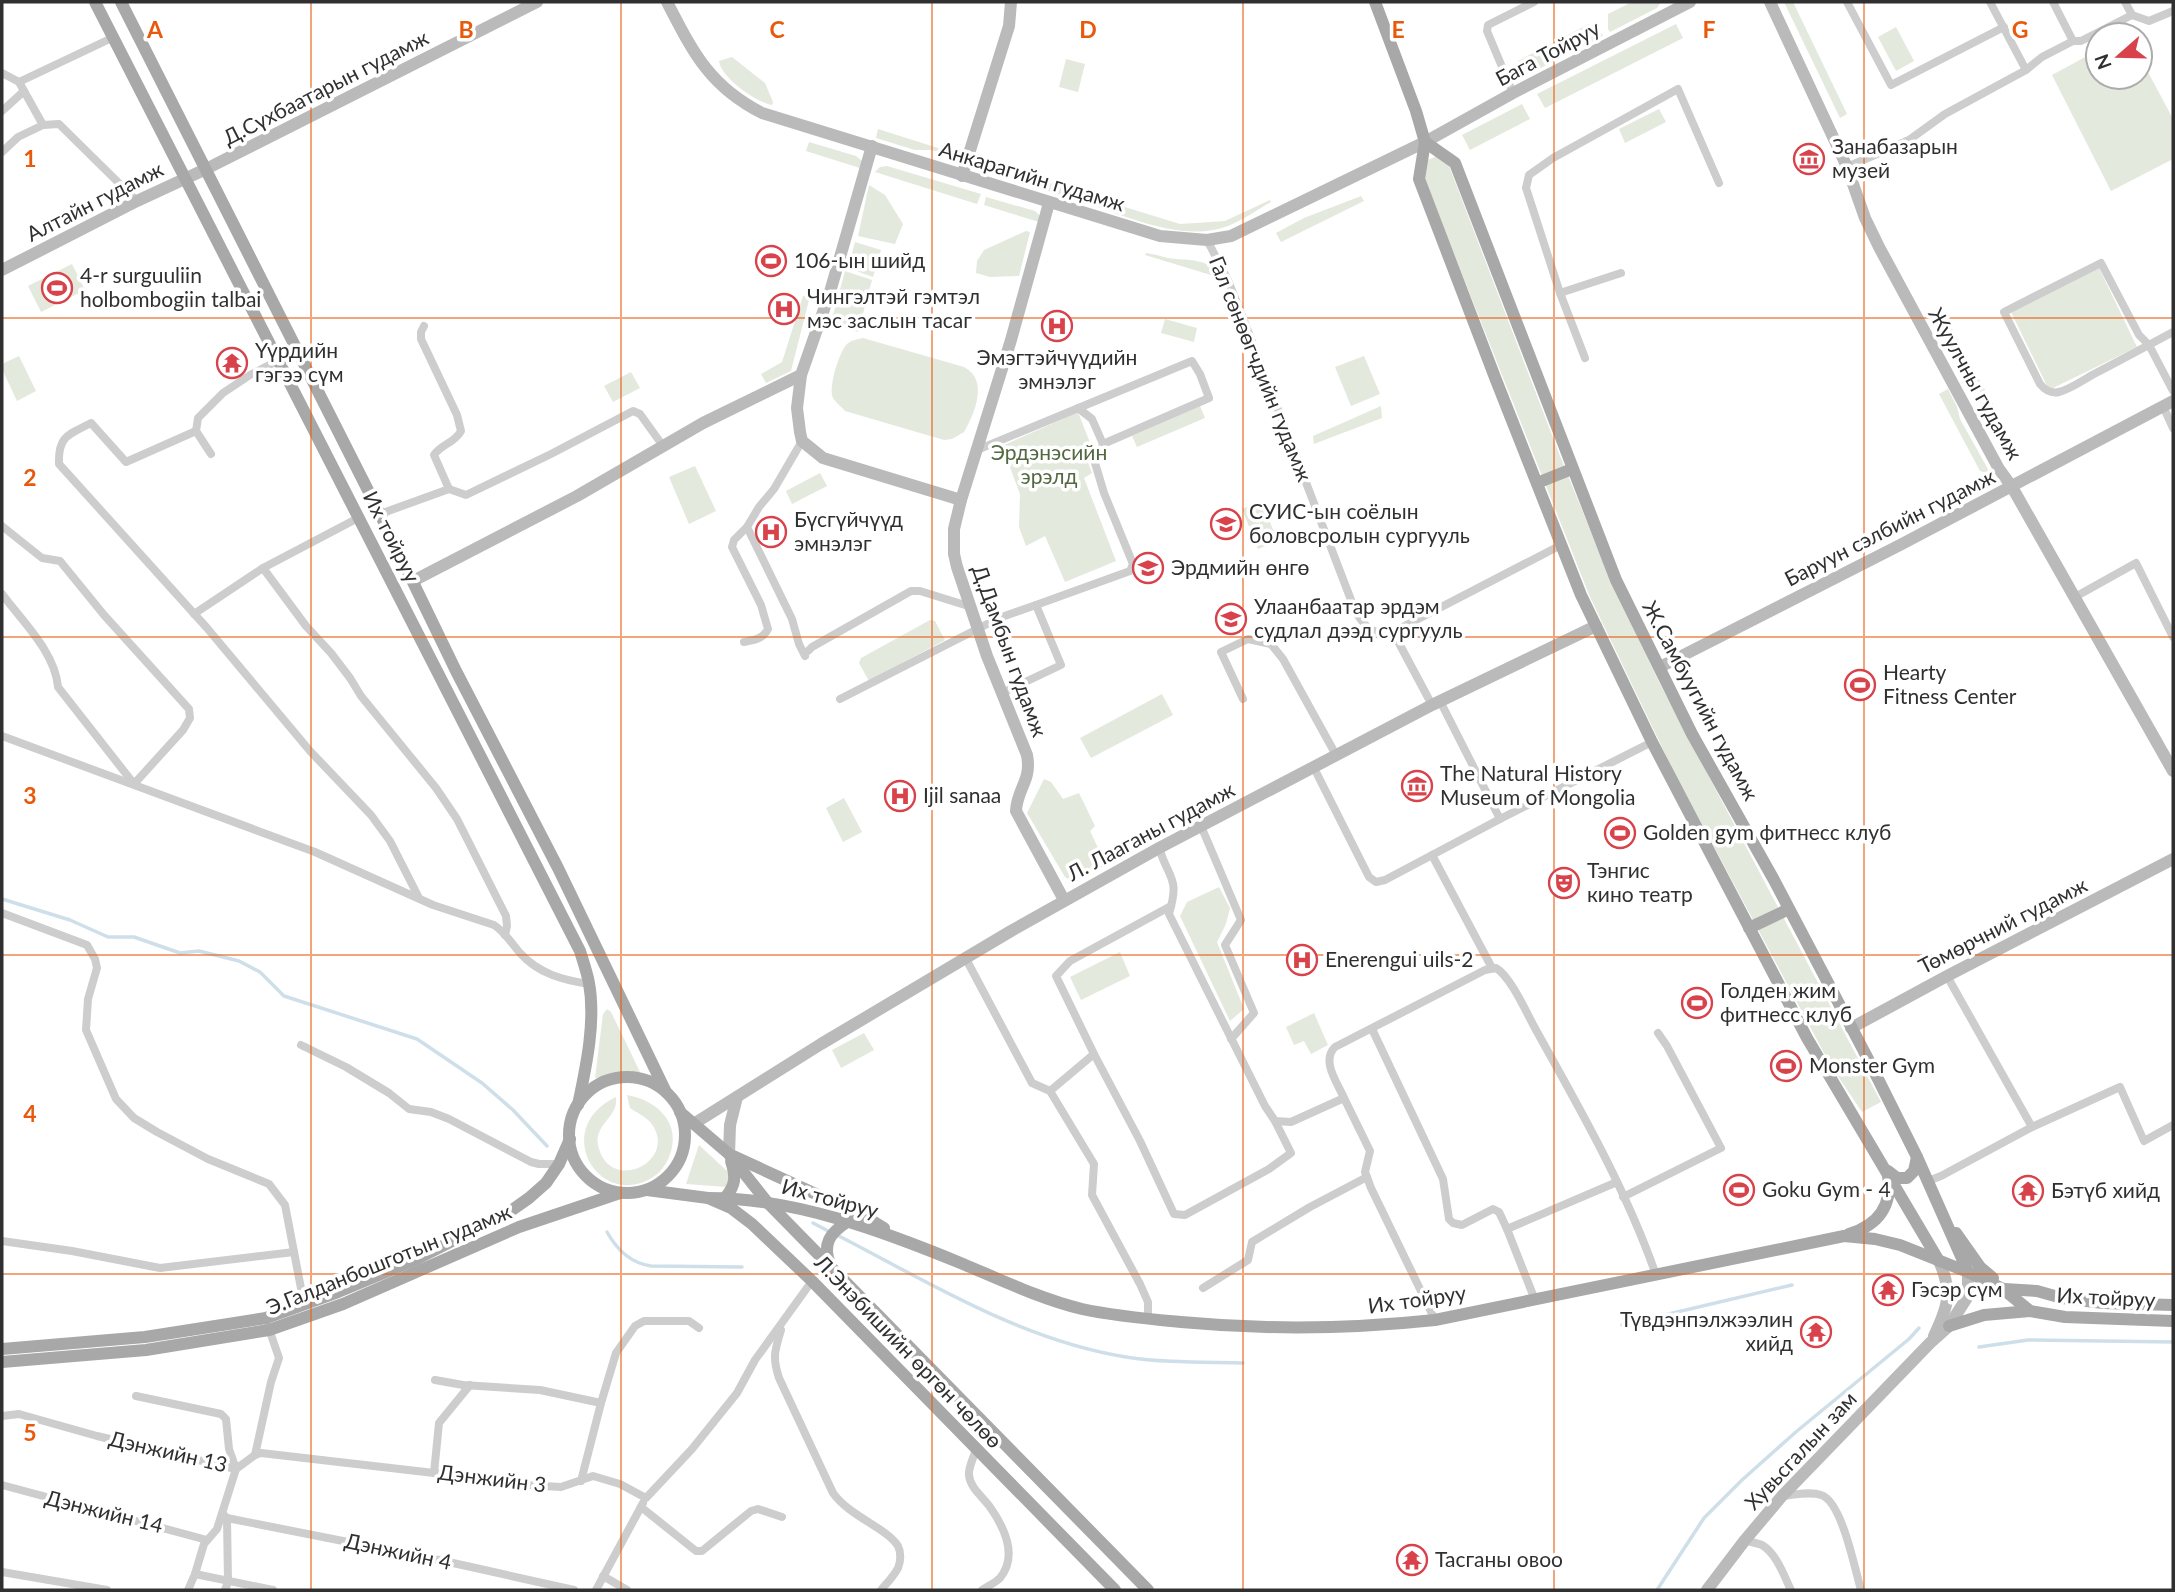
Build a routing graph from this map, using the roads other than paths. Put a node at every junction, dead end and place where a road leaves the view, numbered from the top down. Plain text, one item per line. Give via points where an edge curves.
1 (95, 2) edge
2 (121, 2) edge
3 (537, 2) edge
4 (667, 2) edge
5 (1011, 2) edge
6 (1375, 2) edge
7 (1534, 2) edge
8 (1690, 2) edge
9 (1770, 2) edge
10 (1847, 2) edge
11 (1990, 2) edge
12 (2053, 2) edge
13 (2125, 2) edge
14 (1670, 7) edge
15 (2173, 11) edge
16 (2132, 15) junction
17 (2004, 27) junction
18 (114, 37) junction
19 (2073, 41) junction
20 (2026, 70) junction
21 (2, 74) edge
22 (19, 82) junction
23 (24, 91) junction
24 (1513, 93) junction
25 (2, 111) edge
26 (43, 125) junction
27 (1425, 142) junction
28 (872, 146) junction
29 (2, 152) edge
30 (1847, 167) junction
31 (206, 170) junction
32 (962, 176) junction
33 (185, 178) junction
34 (1719, 183) dead end
35 (137, 201) junction
36 (1049, 203) junction
37 (1207, 240) junction
38 (2, 270) edge
39 (1621, 273) dead end
40 (1560, 293) junction
41 (424, 326) dead end
42 (2173, 332) edge
43 (2149, 345) junction
44 (1585, 358) dead end
45 (279, 360) junction
46 (801, 375) junction
47 (2173, 391) edge
48 (2168, 404) edge
49 (1078, 408) junction
50 (2173, 428) edge
51 (196, 431) junction
52 (802, 441) junction
53 (1103, 444) junction
54 (663, 446) junction
55 (977, 450) junction
56 (211, 454) dead end
57 (1572, 469) junction
58 (1537, 483) junction
59 (2012, 487) junction
60 (449, 489) junction
61 (961, 500) junction
62 (380, 514) junction
63 (360, 517) junction
64 (2, 526) edge
65 (747, 527) junction
66 (1561, 545) junction
67 (263, 568) junction
68 (413, 581) junction
69 (2, 594) edge
70 (2075, 597) junction
71 (970, 605) junction
72 (1036, 605) junction
73 (194, 614) junction
74 (1596, 626) junction
75 (978, 629) junction
76 (1393, 632) junction
77 (2173, 637) edge
78 (744, 642) dead end
79 (1660, 667) junction
80 (1002, 693) junction
81 (840, 699) dead end
82 (1243, 699) dead end
83 (1436, 703) junction
84 (2, 736) edge
85 (1652, 742) junction
86 (1336, 755) junction
87 (1314, 768) junction
88 (2173, 771) edge
89 (134, 785) junction
90 (1500, 819) junction
91 (1201, 826) junction
92 (1159, 848) junction
93 (1432, 855) junction
94 (2173, 859) edge
95 (419, 898) junction
96 (1064, 900) junction
97 (1171, 906) junction
98 (1789, 909) junction
99 (2, 913) edge
100 (1749, 929) junction
101 (505, 935) junction
102 (966, 959) junction
103 (1492, 968) junction
104 (1947, 975) junction
105 (589, 984) junction
106 (1852, 1028) junction
107 (1372, 1029) junction
108 (1658, 1033) dead end
109 (1231, 1039) junction
110 (300, 1045) dead end
111 (1094, 1054) junction
112 (1050, 1091) junction
113 (666, 1092) junction
114 (737, 1097) junction
115 (1344, 1098) junction
116 (578, 1105) junction
117 (680, 1112) junction
118 (1275, 1121) junction
119 (695, 1123) junction
120 (2173, 1125) edge
121 (2032, 1127) junction
122 (570, 1139) junction
123 (729, 1154) junction
124 (1917, 1157) junction
125 (559, 1164) junction
126 (1887, 1171) junction
127 (1367, 1177) junction
128 (1928, 1181) junction
129 (1617, 1182) junction
130 (647, 1190) junction
131 (620, 1193) junction
132 (1623, 1197) junction
133 (708, 1198) junction
134 (725, 1198) junction
135 (767, 1202) junction
136 (1943, 1217) junction
137 (847, 1222) junction
138 (1507, 1228) junction
139 (1844, 1236) junction
140 (902, 1239) junction
141 (2, 1241) edge
142 (294, 1252) junction
143 (1939, 1261) junction
144 (832, 1268) junction
145 (1968, 1272) junction
146 (1656, 1275) junction
147 (812, 1281) junction
148 (1203, 1288) dead end
149 (2003, 1289) junction
150 (1535, 1300) junction
151 (304, 1304) junction
152 (2173, 1305) edge
153 (2030, 1311) junction
154 (1148, 1319) junction
155 (1435, 1320) junction
156 (784, 1321) junction
157 (2173, 1321) edge
158 (267, 1324) junction
159 (1949, 1326) junction
160 (699, 1328) dead end
161 (1930, 1343) junction
162 (2, 1349) edge
163 (2, 1362) edge
164 (435, 1380) dead end
165 (470, 1385) junction
166 (136, 1396) dead end
167 (601, 1403) junction
168 (2, 1416) edge
169 (976, 1449) junction
170 (255, 1455) junction
171 (236, 1469) junction
172 (434, 1473) junction
173 (581, 1481) junction
174 (2, 1485) edge
175 (1782, 1496) junction
176 (646, 1498) junction
177 (641, 1507) junction
178 (225, 1516) junction
179 (782, 1517) dead end
180 (207, 1540) junction
181 (1745, 1540) junction
182 (2, 1572) edge
183 (195, 1574) junction
184 (603, 1576) junction
185 (226, 1586) edge
186 (107, 1590) edge
187 (188, 1590) edge
188 (273, 1590) edge
189 (574, 1590) edge
190 (596, 1590) edge
191 (626, 1590) edge
192 (881, 1590) edge
193 (982, 1590) edge
194 (1115, 1590) edge
195 (1147, 1590) edge
196 (1707, 1590) edge
197 (1791, 1590) edge
198 (1861, 1590) edge

1 - 18 main road, Их тойруу
2 - 31 main road, Их тойруу
3 - 31 main road, Д.Сүхбаатарын гудамж
4 - 28 main road, Анкарагийн гудамж via 692,51 729,93 784,121
5 - 32 main road via 1009,26
6 - 27 main road
7 - 24 street via 1488,25
8 - 14 main road, Бага Тойруу
9 - 30 main road, Жуулчны гудамж
10 - 17 street via 1891,85
11 - 17 street
12 - 19 street
13 - 16 street
14 - 24 main road, Бага Тойруу
15 - 16 street via 2149,21
16 - 19 street
17 - 20 street
18 - 22 street
18 - 33 main road, Их тойруу
19 - 20 street
20 - 30 street via 1945,114 1909,140
21 - 22 street
22 - 23 street
23 - 25 street
23 - 26 street
24 - 27 main road, Бага Тойруу
26 - 29 street via 18,137
26 - 35 street via 59,124
27 - 37 main road, Анкарагийн гудамж via 1231,236
27 - 57 main road, Ж.Самбуугийн гудамж via 1455,163
27 - 58 main road via 1419,179
28 - 32 main road, Анкарагийн гудамж
28 - 46 main road
30 - 59 main road, Жуулчны гудамж via 1879,247
31 - 33 main road, Алтайн гудамж
31 - 62 main road, Их тойруу
32 - 36 main road, Анкарагийн гудамж
33 - 35 main road, Алтайн гудамж
33 - 45 main road, Их тойруу
34 - 40 street via 1678,89 1545,163 1529,175 1526,188
35 - 38 main road, Алтайн гудамж
36 - 37 main road, Анкарагийн гудамж via 1160,236
36 - 55 main road, Д.Дамбын гудамж
37 - 76 street, Гал сөнөөгчдийн гудамж via 1243,318 1356,613 1367,628
39 - 40 street
40 - 44 street
41 - 60 street via 421,339 461,431 433,455
42 - 43 street
43 - 43 street via 2139,335 2101,263 2004,312 2040,384 2049,391 2062,391
43 - 47 street
45 - 51 street via 223,393 198,418
45 - 63 main road, Их тойруу
46 - 52 main road via 797,408
46 - 54 main road
48 - 50 street
48 - 59 main road, Баруун сэлбийн гудамж
49 - 53 street via 1092,419
49 - 53 street via 1192,361 1209,398
49 - 55 street
51 - 56 street
51 - 73 street via 126,462 91,423 65,437 59,449 60,464
52 - 61 main road via 822,458
52 - 65 street
53 - 72 street via 1095,463 1133,564 1130,571
54 - 60 street via 633,411 466,495
54 - 68 main road
55 - 61 main road, Д.Дамбын гудамж
57 - 58 main road
57 - 79 main road, Ж.Самбуугийн гудамж via 1616,580
58 - 66 main road
59 - 70 main road, Жуулчны гудамж
59 - 79 main road, Баруун сэлбийн гудамж
60 - 62 street
61 - 71 main road, Д.Дамбын гудамж via 954,554
62 - 68 main road, Их тойруу
63 - 67 street
63 - 105 main road, Их тойруу via 580,951
64 - 89 street via 42,558 60,561 189,709 183,730
65 - 71 street via 806,654 812,646 911,591
65 - 78 street via 732,547 768,629 759,638
66 - 74 main road
66 - 76 street
67 - 73 street
67 - 101 street via 457,819 506,916
68 - 113 main road, Их тойруу
69 - 89 street via 41,645 57,675 58,687
70 - 77 street via 2136,563
70 - 88 main road, Жуулчны гудамж
71 - 75 main road, Д.Дамбын гудамж
72 - 75 street
72 - 80 street via 1061,665
73 - 95 street via 371,815
74 - 83 main road, Л. Лааганы гудамж
74 - 85 main road
75 - 80 main road, Д.Дамбын гудамж
75 - 81 street
76 - 83 street
79 - 98 main road, Ж.Самбуугийн гудамж
80 - 96 main road, Д.Дамбын гудамж via 1030,768 1016,811
82 - 86 street via 1220,652 1248,639 1271,644
83 - 86 main road, Л. Лааганы гудамж
83 - 90 street
84 - 89 street
85 - 90 street
85 - 100 main road
86 - 87 main road, Л. Лааганы гудамж
87 - 91 main road, Л. Лааганы гудамж
87 - 93 street via 1373,880 1385,880
89 - 95 street via 315,852
90 - 93 street
91 - 92 main road, Л. Лааганы гудамж
91 - 109 street via 1241,920 1225,945 1254,1013
92 - 96 main road, Л. Лааганы гудамж
92 - 97 street via 1173,878
93 - 103 street
94 - 104 main road, Төмөрчний гудамж
95 - 101 street via 492,924
96 - 102 main road, Л. Лааганы гудамж
97 - 109 street via 1169,914
97 - 111 street via 1070,961 1056,976
98 - 100 main road
98 - 106 main road, Ж.Самбуугийн гудамж
99 - 142 street via 87,945 97,968 86,1030 117,1099 134,1118 157,1132 269,1184 285,1205
100 - 126 main road via 1828,1075
101 - 105 street via 545,973
102 - 112 street via 1032,1083
102 - 114 main road, Л. Лааганы гудамж
103 - 107 street
103 - 129 street via 1501,970 1511,985
104 - 106 main road, Төмөрчний гудамж
104 - 121 street
105 - 116 main road, Их тойруу via 590,1025
106 - 124 main road, Ж.Самбуугийн гудамж
107 - 115 street via 1335,1046 1329,1054
107 - 138 street via 1443,1179 1449,1219 1462,1225 1493,1209
108 - 132 street via 1721,1148
109 - 118 street
110 - 125 street via 346,1067 410,1109 449,1119 531,1162
111 - 112 street
111 - 118 street via 1179,1216 1291,1153
112 - 154 street via 1094,1164 1092,1195 1140,1284 1148,1302
113 - 116 main road via 636,1078 619,1078 589,1092
113 - 117 main road
114 - 119 main road, Л. Лааганы гудамж
114 - 123 main road
115 - 118 street via 1291,1122
115 - 127 street via 1370,1151
116 - 122 main road
117 - 119 main road, Их тойруу
117 - 130 main road via 684,1149 670,1174
119 - 123 main road, Их тойруу
120 - 121 street via 2144,1141 2120,1087
121 - 128 street
122 - 125 main road, Э.Галданбошготын гудамж
122 - 131 main road via 586,1175
123 - 134 main road via 736,1176
123 - 135 main road, Их тойруу
123 - 140 main road, Их тойруу via 866,1217
124 - 126 main road via 1907,1178 1902,1180
124 - 128 main road, Ж.Самбуугийн гудамж
125 - 151 main road, Э.Галданбошготын гудамж via 546,1183 509,1212 417,1259
126 - 139 main road via 1888,1195 1882,1211 1870,1225
126 - 143 main road
127 - 148 street via 1252,1242 1248,1260
127 - 155 street
128 - 136 main road, Ж.Самбуугийн гудамж
129 - 132 street
129 - 138 street
130 - 131 main road
130 - 133 main road, Л.Энэбишийн өргөн чөлөө
131 - 158 main road, Э.Галданбошготын гудамж via 519,1227 343,1304
132 - 146 street
133 - 134 main road
133 - 147 main road, Л.Энэбишийн өргөн чөлөө via 746,1219
134 - 135 main road
135 - 137 main road, Их тойруу
135 - 144 main road, Л.Энэбишийн өргөн чөлөө
136 - 145 main road, Ж.Самбуугийн гудамж
136 - 149 main road via 1980,1268
137 - 140 main road, Их тойруу
137 - 144 main road via 828,1241
138 - 150 street
139 - 143 main road, Их тойруу via 1900,1245
139 - 146 main road, Их тойруу
140 - 154 main road, Их тойруу via 1050,1299
141 - 142 street via 160,1268
142 - 151 street
143 - 145 main road, Их тойруу
143 - 161 main road via 1947,1278 1947,1309
144 - 195 main road, Л.Энэбишийн өргөн чөлөө
145 - 149 main road, Их тойруу
145 - 159 main road via 1968,1296
146 - 150 main road, Их тойруу
147 - 156 street
147 - 169 main road, Л.Энэбишийн өргөн чөлөө
149 - 152 main road, Их тойруу via 2102,1303
149 - 153 main road, Их тойруу
150 - 155 main road, Их тойруу
151 - 158 main road, Э.Галданбошготын гудамж
153 - 157 main road, Их тойруу via 2065,1317
153 - 159 main road via 1984,1315
154 - 155 main road, Их тойруу via 1319,1329
156 - 176 street via 737,1393
156 - 192 street via 774,1362 823,1473 838,1500 899,1548 898,1569
158 - 162 main road, Э.Галданбошготын гудамж
158 - 163 main road, Э.Галданбошготын гудамж via 146,1350
158 - 170 street via 279,1358
159 - 161 main road
160 - 167 street via 689,1321 635,1325 616,1353
161 - 175 main road, Хувьсгалын зам
164 - 165 street
165 - 167 street via 540,1390
165 - 172 street via 439,1423
166 - 171 street, Дэнжийн 13 via 221,1414 226,1419
167 - 173 street
168 - 171 street, Дэнжийн 13 via 19,1414
169 - 193 street via 968,1472 971,1483 990,1506 1009,1548 1005,1571
169 - 194 main road, Л.Энэбишийн өргөн чөлөө
170 - 171 street
170 - 172 street, Дэнжийн 3
171 - 178 street
172 - 173 street, Дэнжийн 3 via 561,1487
173 - 176 street, Дэнжийн 3 via 593,1476
174 - 180 street, Дэнжийн 14
175 - 181 main road, Хувьсгалын зам
175 - 198 street via 1822,1495 1828,1500 1841,1523
176 - 177 street
177 - 179 street via 702,1551 751,1511
177 - 184 street
178 - 180 street
178 - 185 street
178 - 189 street, Дэнжийн 4
180 - 183 street
181 - 196 main road, Хувьсгалын зам
181 - 197 street via 1762,1545 1771,1554
182 - 186 street
183 - 185 street
183 - 187 street
184 - 190 street
184 - 191 street
185 - 188 street

